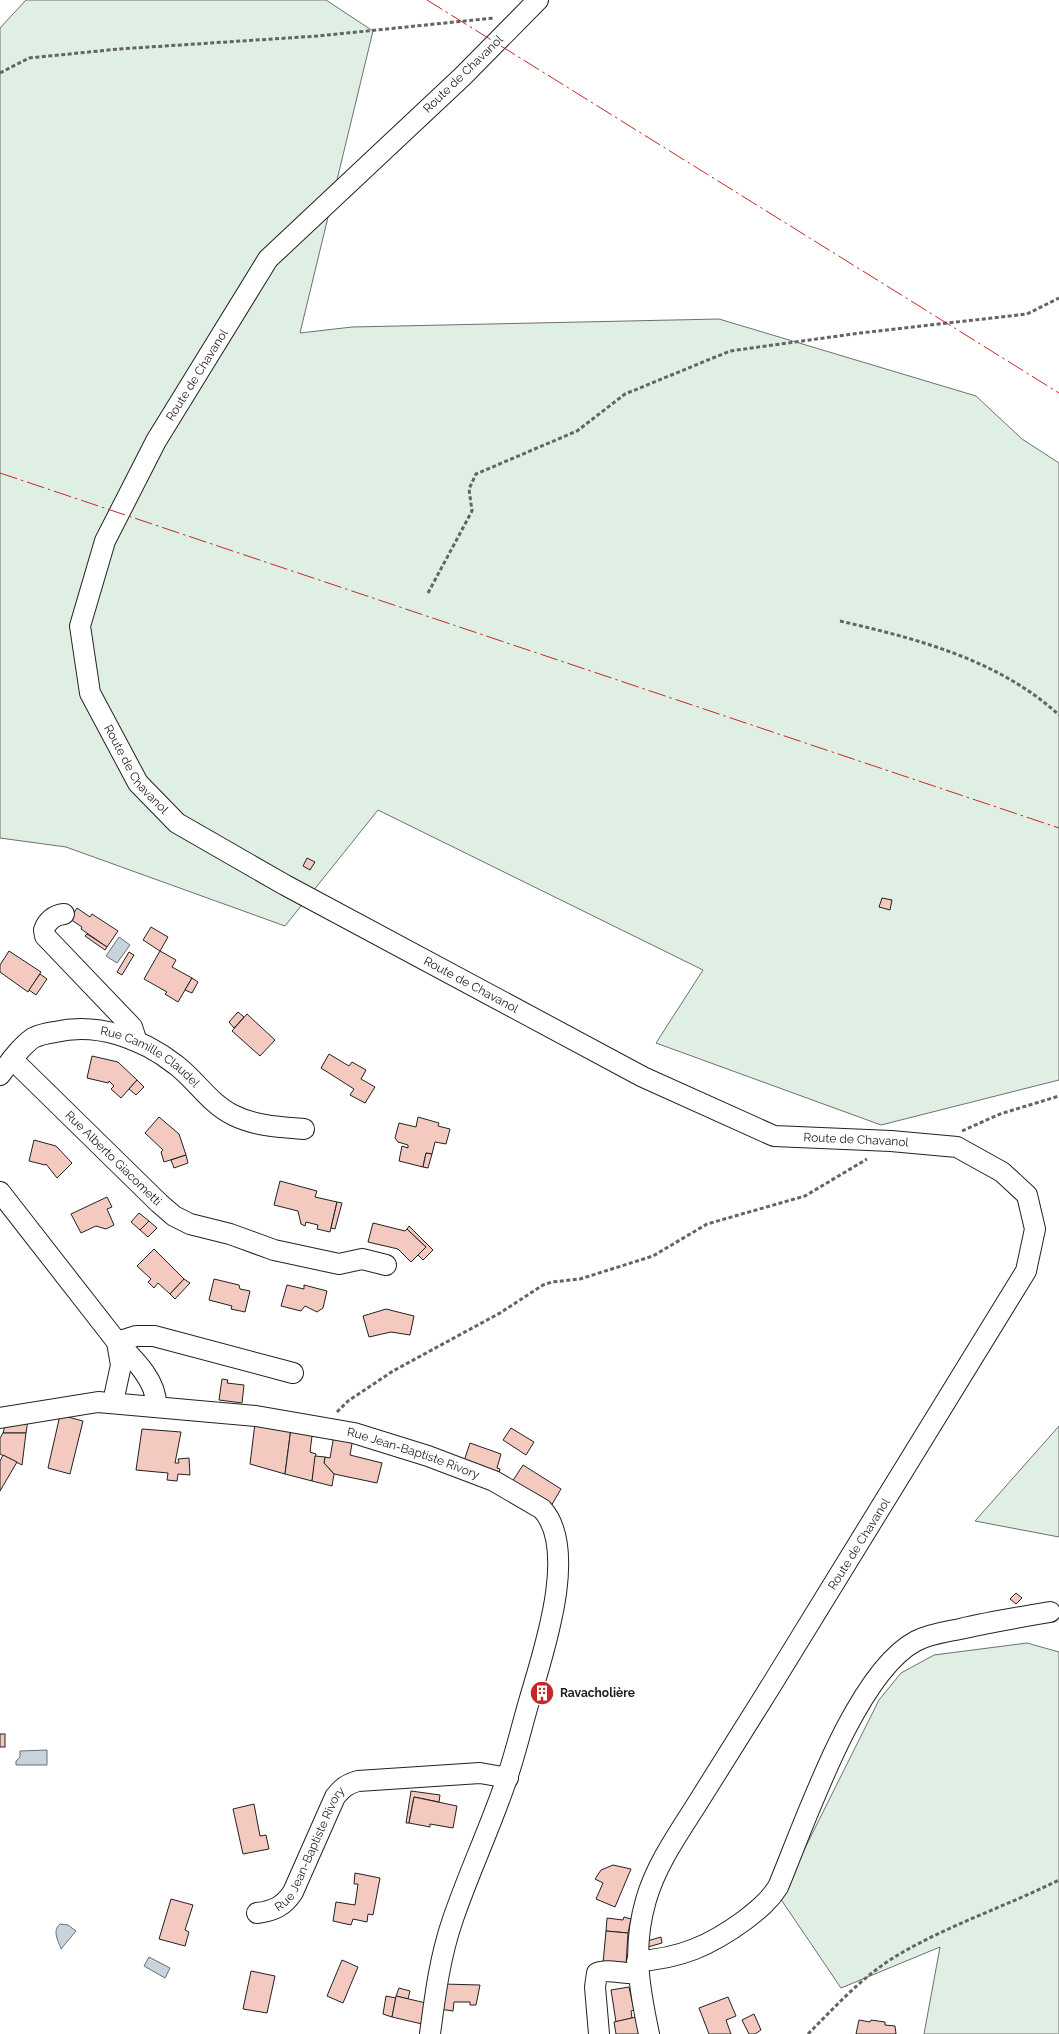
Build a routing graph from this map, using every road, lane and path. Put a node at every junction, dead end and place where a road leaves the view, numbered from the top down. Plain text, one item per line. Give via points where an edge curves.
1 (538, 0) edge
2 (523, 15) junction
3 (0, 73) edge
4 (1059, 298) edge
5 (428, 593) dead end
6 (840, 622) dead end
7 (1059, 715) edge
8 (64, 914) dead end
9 (133, 1040) junction
10 (6, 1067) edge
11 (1059, 1096) edge
12 (304, 1129) dead end
13 (891, 1141) junction
14 (936, 1145) junction
15 (0, 1192) edge
16 (386, 1264) dead end
17 (117, 1342) junction
18 (293, 1373) dead end
19 (113, 1402) junction
20 (156, 1407) junction
21 (0, 1418) edge
22 (331, 1429) junction
23 (1050, 1612) dead end
24 (508, 1778) junction
25 (1059, 1880) edge
26 (258, 1913) dead end
27 (638, 1967) junction
28 (430, 2034) edge
29 (598, 2034) edge
30 (648, 2034) edge
31 (808, 2034) edge

1 - 2 street, Route de Chavanol
2 - 3 path via 318,36 29,58
2 - 13 street, Route de Chavanol via 463,76 268,259 156,441 105,541 80,626 90,693 138,783 177,823 285,885 643,1077 774,1136
4 - 5 path via 1027,314 730,351 625,394 578,431 476,474 469,489 472,511
6 - 7 path via 917,641 989,667 1044,701
8 - 9 street via 54,916 49,922 44,930 46,936 132,1027
9 - 10 street, Rue Camille Claudel via 103,1031 62,1030 34,1038
9 - 12 street, Rue Camille Claudel via 159,1052 178,1066 231,1115 272,1127
10 - 16 street, Rue Alberto Giacometti via 174,1216 274,1250 338,1264 362,1259
11 - 14 path via 1000,1114
13 - 14 street, Route de Chavanol
13 - 22 path via 805,1196 707,1224 653,1256 580,1279 544,1285 364,1389 338,1410
14 - 27 street, Route de Chavanol via 957,1147 1002,1172 1027,1195 1035,1229 1026,1271 806,1631 676,1836 646,1897 638,1938
15 - 17 street
17 - 18 street via 136,1336 154,1336
17 - 19 street via 121,1365
17 - 20 street via 152,1384
19 - 20 street, Rue Jean-Baptiste Rivory
19 - 21 street, Rue Jean-Baptiste Rivory
20 - 22 street, Rue Jean-Baptiste Rivory via 256,1416
22 - 24 street, Rue Jean-Baptiste Rivory via 428,1456 494,1481 542,1509 550,1520 558,1571 556,1596
23 - 27 street via 934,1634 904,1648 880,1672 843,1735 778,1887 770,1898 723,1936 701,1947
24 - 26 street, Rue Jean-Baptiste Rivory via 480,1773 349,1783 335,1797 288,1900 270,1912
24 - 28 street, Rue Jean-Baptiste Rivory via 452,1920 441,1963
25 - 31 path via 892,1958 856,1986
27 - 29 street via 626,1974 597,1974 594,1987
27 - 30 street, Route de Chavanol

